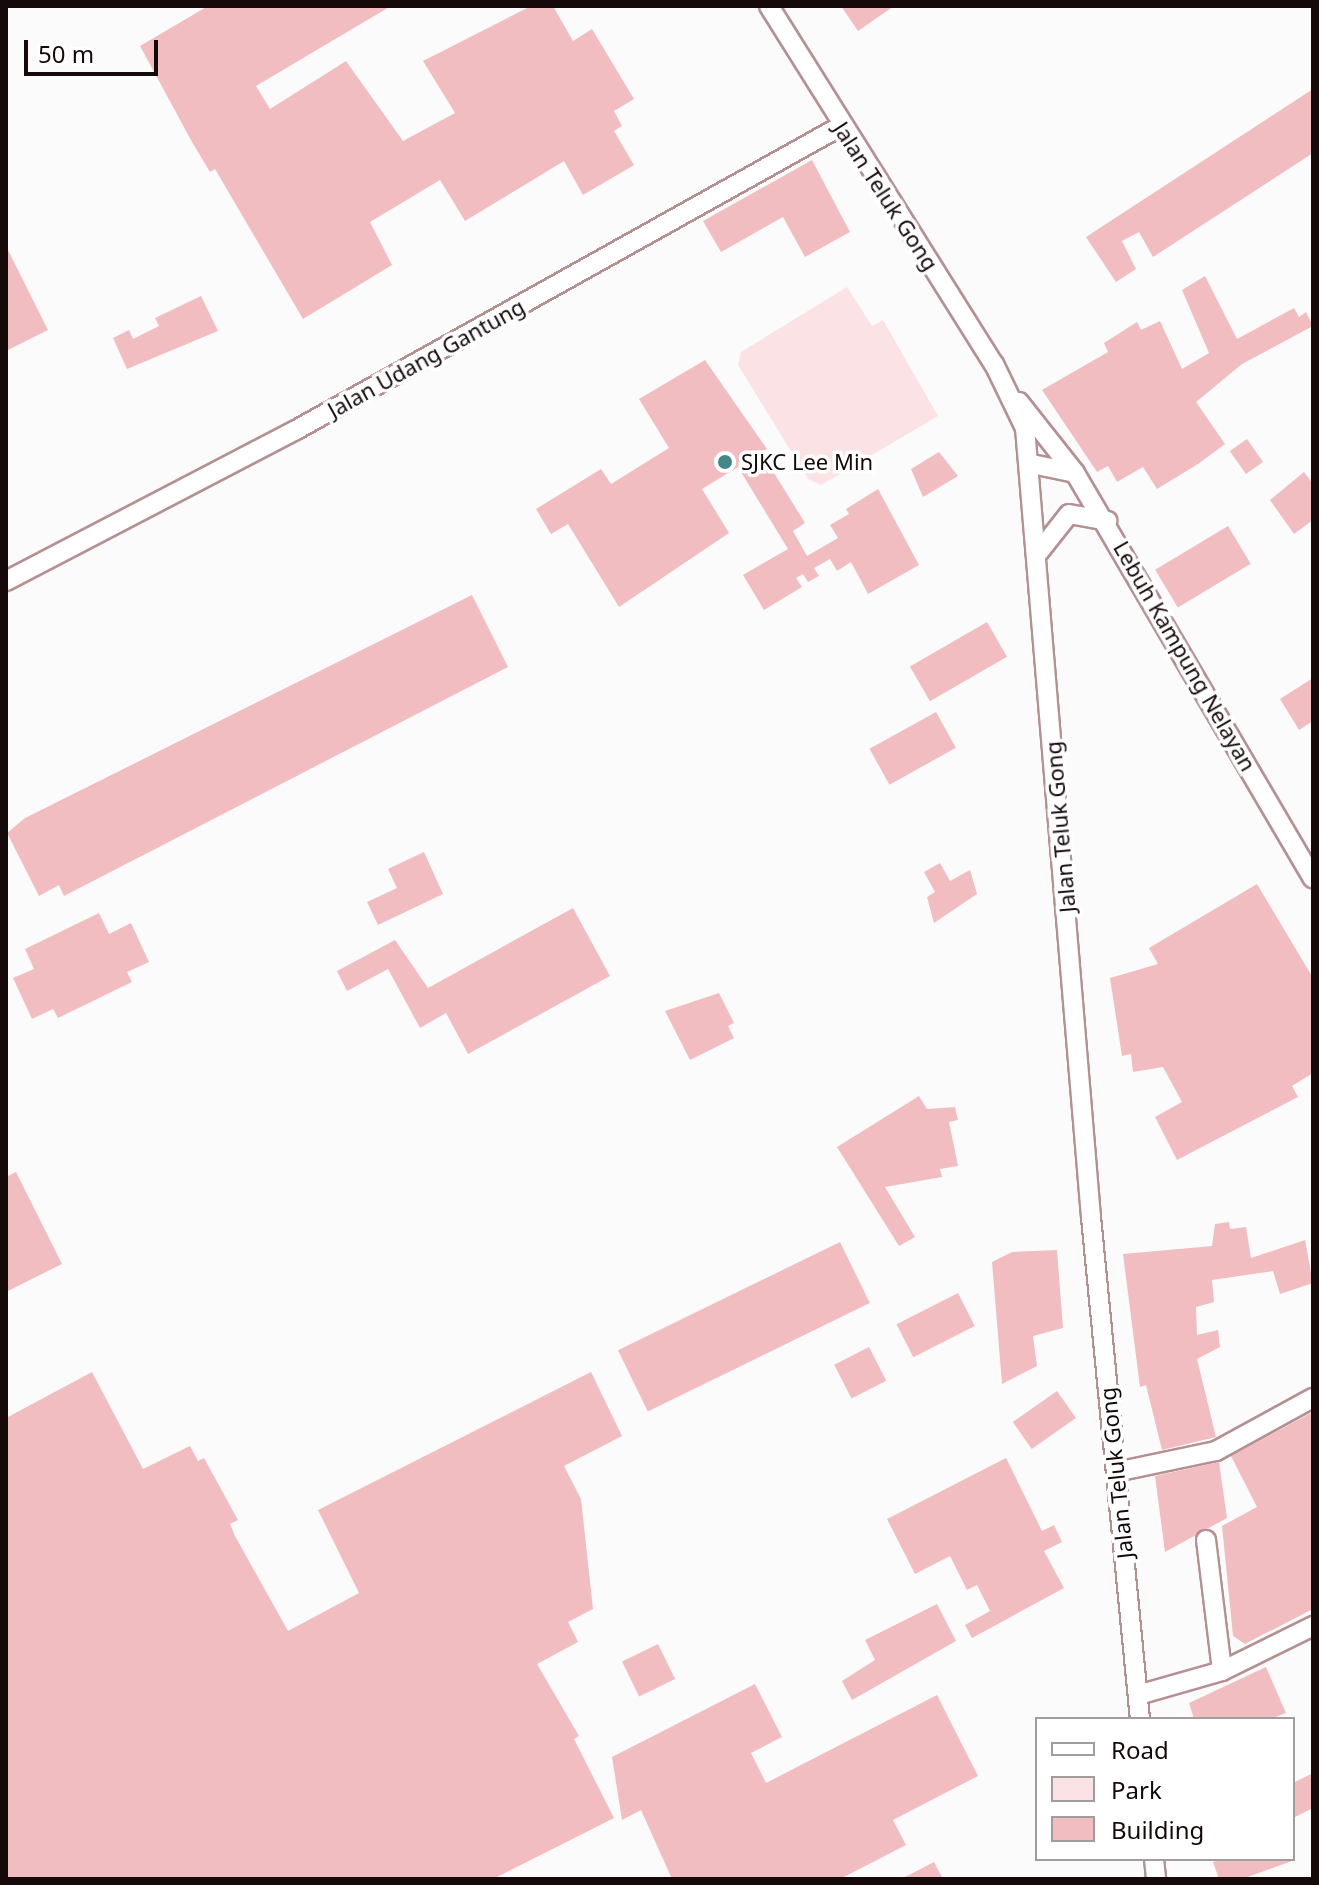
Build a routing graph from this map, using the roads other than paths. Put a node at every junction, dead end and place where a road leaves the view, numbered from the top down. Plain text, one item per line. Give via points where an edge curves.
1 (769, 6) edge
2 (841, 126) junction
3 (1009, 391) junction
4 (1032, 464) junction
5 (1075, 473) junction
6 (1107, 521) junction
7 (1038, 554) junction
8 (6, 581) edge
9 (1313, 878) edge
10 (1313, 1398) edge
11 (1116, 1472) junction
12 (1206, 1540) dead end
13 (1313, 1626) edge
14 (1222, 1671) junction
15 (1138, 1695) junction
16 (1140, 1717) edge

1 - 2 street, Jalan Teluk Gong
2 - 3 street, Jalan Teluk Gong
2 - 8 street, Jalan Udang Gantung via 296,430
3 - 4 street, Jalan Teluk Gong
3 - 5 street, Lebuh Kampung Nelayan
4 - 5 street
4 - 7 street, Jalan Teluk Gong
5 - 6 street, Lebuh Kampung Nelayan
6 - 7 street via 1086,512 1069,514
6 - 9 street, Lebuh Kampung Nelayan
7 - 11 street, Jalan Teluk Gong
10 - 11 street via 1216,1451
11 - 15 street, Jalan Teluk Gong
12 - 14 street
13 - 14 street
14 - 15 street
15 - 16 street, Jalan Teluk Gong

